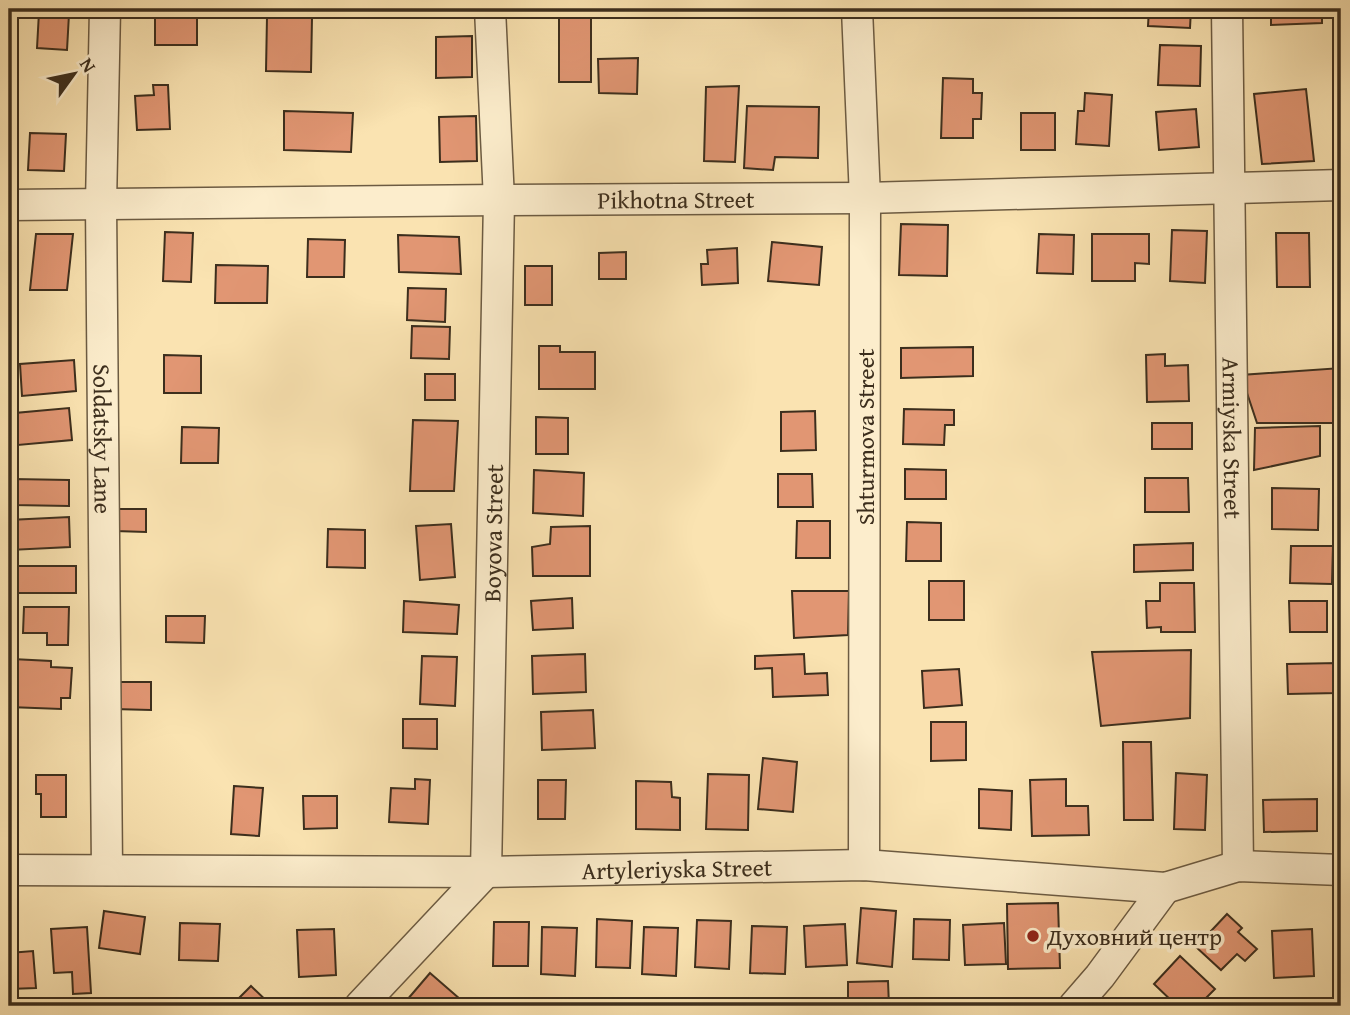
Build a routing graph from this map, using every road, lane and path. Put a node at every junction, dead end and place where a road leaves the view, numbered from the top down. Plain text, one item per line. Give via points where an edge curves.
1 (105, 9) edge
2 (490, 9) edge
3 (857, 9) edge
4 (1227, 9) edge
5 (1341, 186) edge
6 (1230, 189) junction
7 (865, 198) junction
8 (499, 200) junction
9 (102, 204) junction
10 (9, 205) edge
11 (864, 865) junction
12 (1238, 866) junction
13 (9, 870) edge
14 (107, 870) junction
15 (1341, 870) edge
16 (486, 872) junction
17 (1165, 888) junction
18 (360, 1006) edge
19 (1074, 1006) edge

1 - 9 street, Soldatsky Lane
2 - 8 street, Boyova Street
3 - 7 street, Shturmova Street
4 - 6 street, Armiyska Street
5 - 6 street, Pikhotna Street
6 - 7 street, Pikhotna Street
6 - 12 street, Armiyska Street
7 - 8 street, Pikhotna Street
7 - 11 street, Shturmova Street
8 - 9 street, Pikhotna Street
8 - 16 street, Boyova Street
9 - 10 street, Pikhotna Street
9 - 14 street, Soldatsky Lane
11 - 16 street, Artyleriyska Street
11 - 17 street, Artyleriyska Street
12 - 15 street, Artyleriyska Street
12 - 17 street, Artyleriyska Street
13 - 14 street, Artyleriyska Street
14 - 16 street, Artyleriyska Street
16 - 18 street
17 - 19 street

